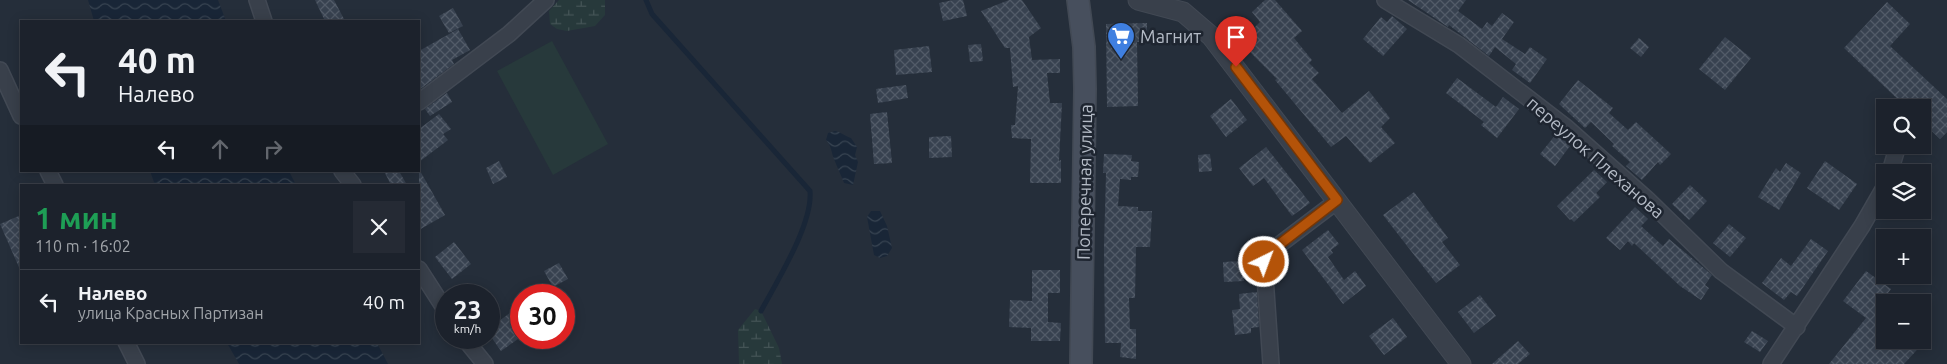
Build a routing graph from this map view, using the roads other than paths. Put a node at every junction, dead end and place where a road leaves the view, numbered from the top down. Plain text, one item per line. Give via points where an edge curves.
1 (257, 0) edge
2 (546, 0) edge
3 (1078, 0) edge
4 (1138, 0) edge
5 (1385, 0) edge
6 (264, 20) edge
7 (0, 70) edge
8 (5, 95) edge
9 (420, 101) edge
10 (20, 115) edge
11 (48, 172) edge
12 (343, 172) edge
13 (54, 184) edge
14 (352, 184) edge
15 (1337, 200) junction
16 (1876, 202) edge
17 (420, 271) edge
18 (435, 294) edge
19 (1797, 327) junction
20 (127, 344) edge
21 (473, 349) edge
22 (137, 364) edge
23 (485, 364) edge
24 (1081, 364) edge
25 (1271, 364) edge
26 (1461, 364) edge
27 (1771, 364) edge

1 - 6 street
2 - 9 street via 509,34
3 - 24 main road, Поперечная улица via 1084,47
4 - 15 street via 1183,12 1211,36
5 - 19 street, переулок Плеханова via 1458,45 1567,128 1721,271
7 - 8 street
8 - 10 street
11 - 13 street
12 - 14 street
15 - 25 street via 1267,254 1264,262
15 - 26 street
16 - 19 street
17 - 18 street
19 - 27 street
20 - 22 street
21 - 23 street

